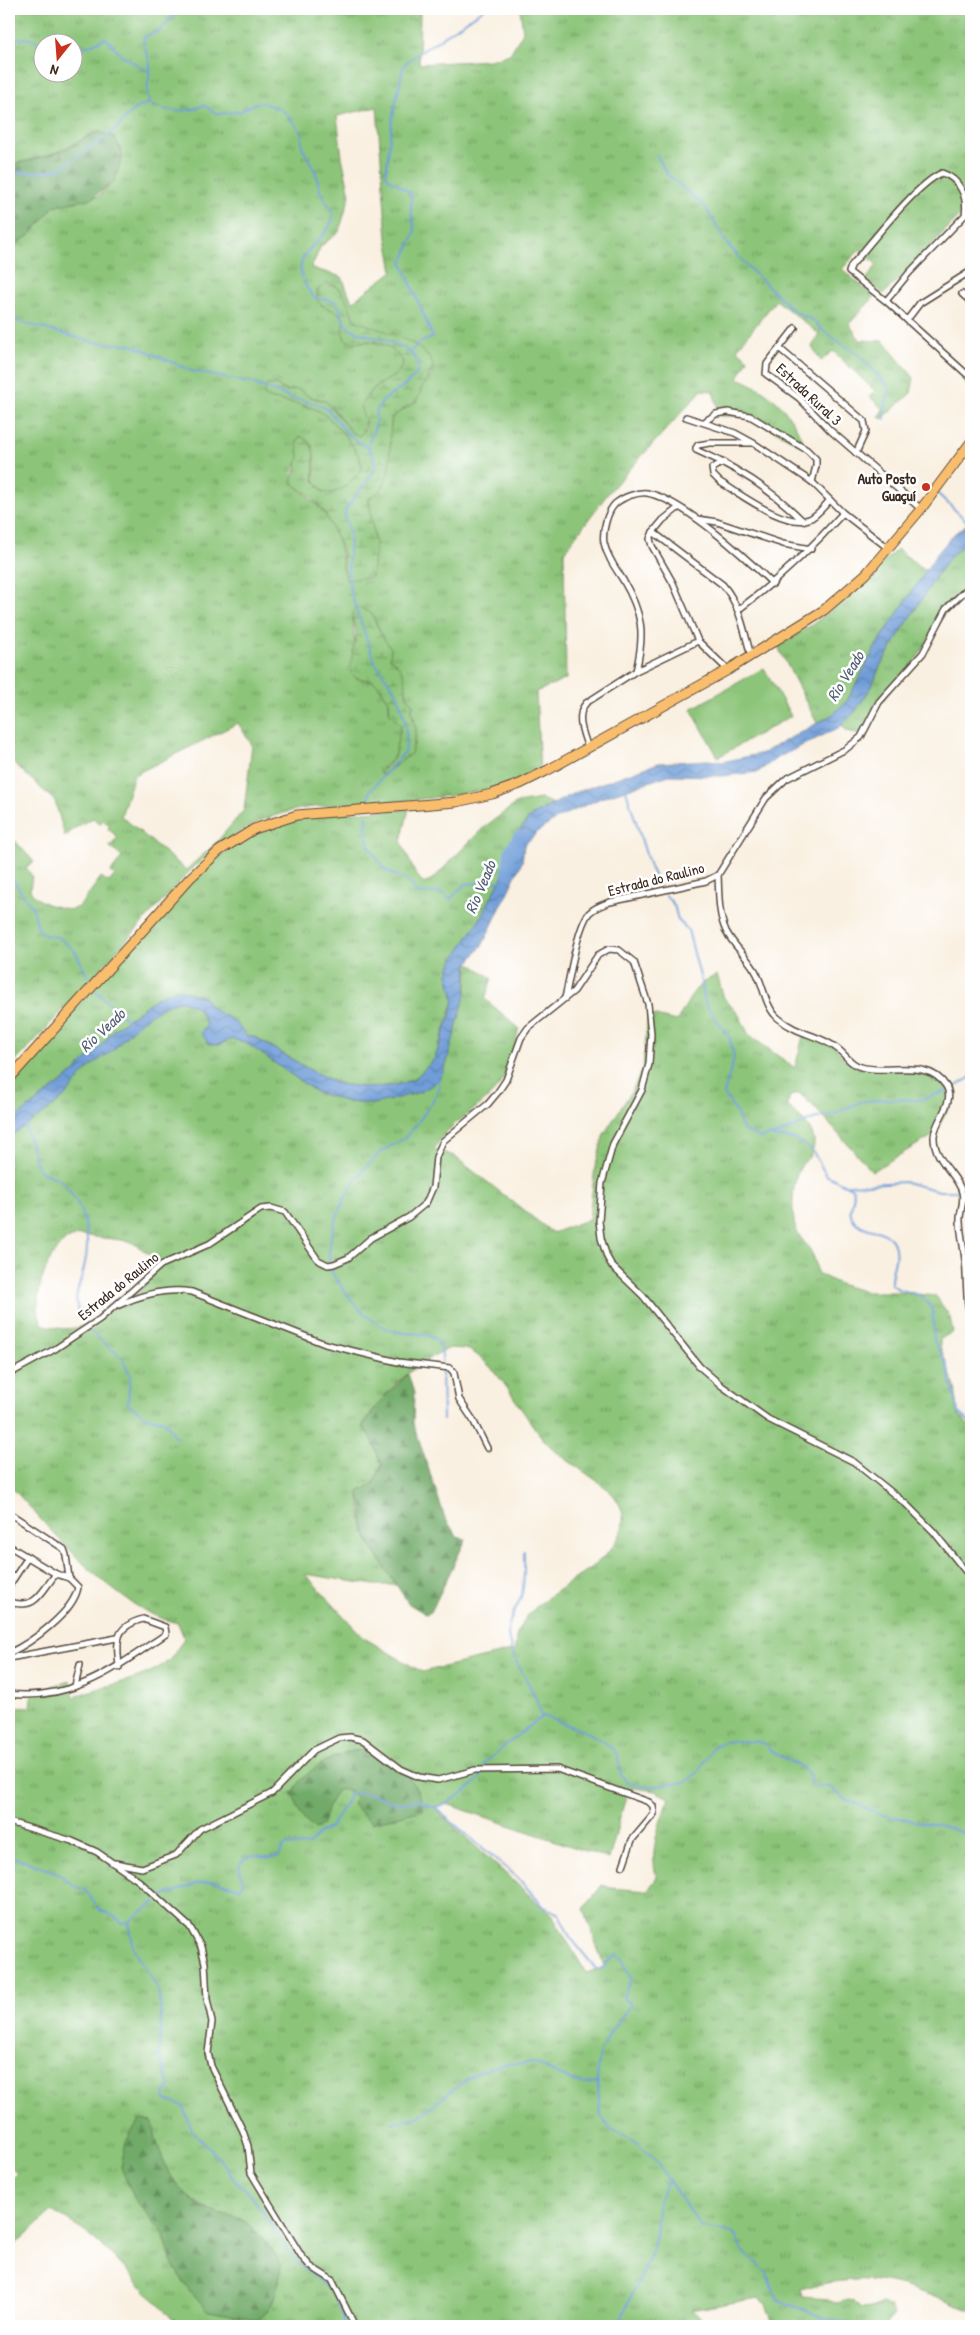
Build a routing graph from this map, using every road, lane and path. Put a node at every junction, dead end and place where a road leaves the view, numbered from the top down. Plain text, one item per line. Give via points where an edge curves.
1 (971, 271) edge
2 (962, 294) dead end
3 (886, 301) junction
4 (971, 302) edge
5 (906, 320) junction
6 (795, 328) dead end
7 (779, 348) junction
8 (971, 378) edge
9 (686, 417) dead end
10 (704, 422) junction
11 (971, 442) edge
12 (755, 444) junction
13 (856, 454) junction
14 (724, 462) junction
15 (812, 482) junction
16 (830, 500) junction
17 (678, 508) junction
18 (921, 508) junction
19 (843, 513) junction
20 (698, 519) junction
21 (803, 520) junction
22 (653, 532) junction
23 (888, 548) junction
24 (811, 549) junction
25 (773, 584) junction
26 (971, 585) edge
27 (738, 610) junction
28 (698, 641) junction
29 (752, 657) junction
30 (728, 670) junction
31 (636, 672) junction
32 (588, 748) junction
33 (718, 876) junction
34 (565, 998) junction
35 (9, 1078) edge
36 (114, 1307) junction
37 (971, 1319) edge
38 (9, 1374) edge
39 (487, 1448) dead end
40 (9, 1512) edge
41 (9, 1546) edge
42 (28, 1557) junction
43 (56, 1574) junction
44 (69, 1578) junction
45 (971, 1578) edge
46 (9, 1586) edge
47 (9, 1602) edge
48 (117, 1638) junction
49 (9, 1653) edge
50 (9, 1658) edge
51 (80, 1665) dead end
52 (119, 1667) junction
53 (75, 1686) junction
54 (9, 1694) edge
55 (9, 1822) edge
56 (115, 1863) junction
57 (623, 1866) dead end
58 (355, 2326) edge

1 - 5 street via 920,303
2 - 4 street
3 - 3 street via 853,276 849,272 850,266 932,177 942,173 951,176 963,190 967,204 965,215
3 - 5 street
5 - 8 street
6 - 7 street, Estrada Rural 3
7 - 13 street, Estrada Rural 3 via 864,421 866,431
7 - 13 street, Estrada Rural 3 via 767,364 766,374 799,398
9 - 10 street
10 - 12 street
10 - 15 street via 716,414 728,412 750,416 807,450 816,459
11 - 18 highway
12 - 14 street via 710,443 696,448
12 - 15 street
13 - 18 street, Estrada Rural 3
14 - 21 street via 768,489
14 - 21 street via 710,471 720,482 780,517
15 - 16 street
16 - 19 street
16 - 21 street via 811,518
17 - 20 street
17 - 22 street
17 - 31 street via 663,498 646,493 623,498 608,514 604,542 642,623
18 - 23 highway
19 - 23 street
19 - 24 street
20 - 24 street
20 - 25 street
22 - 27 street via 723,585
22 - 28 street via 652,546 673,583
23 - 29 highway via 866,574 824,610
24 - 25 street
25 - 27 street
26 - 33 street, Estrada do Raulino via 946,609 923,654 879,702 861,737 846,750 786,779 749,823
27 - 29 street
28 - 30 street
28 - 31 street
29 - 30 highway
30 - 32 highway
31 - 32 street via 596,695 581,709 581,726
32 - 35 highway via 548,770 492,794 456,802 297,815 254,829 218,851 190,878
33 - 34 street, Estrada do Raulino via 596,907 588,914 583,926
33 - 37 street via 720,909 726,932 746,955 776,1016 791,1028 837,1048 858,1067 870,1070 903,1067 921,1071 935,1075 948,1090 949,1099 934,1135 938,1154 963,1194 960,1220 966,1304
34 - 36 street, Estrada do Raulino via 528,1028 521,1038 506,1080 488,1104 443,1141 436,1157 430,1196 409,1217 377,1233 342,1261 328,1265 318,1260 285,1212 261,1209 209,1244 161,1265
34 - 45 street via 574,991 598,955 609,949 619,950 634,962 648,1004 651,1034 646,1078 613,1144 600,1193 601,1238 612,1266 643,1296 700,1366 722,1386 768,1419 860,1466 933,1531
36 - 38 street, Estrada do Raulino via 56,1349
36 - 39 street via 153,1294 192,1292 325,1344 398,1362 450,1368 459,1399
40 - 44 street via 64,1549
41 - 42 street
42 - 43 street
42 - 46 street
43 - 44 street
43 - 47 street via 32,1603
44 - 49 street via 78,1586 70,1602 40,1635
48 - 50 street
48 - 52 street
48 - 52 street via 132,1623 143,1619 157,1623 167,1631
51 - 53 street
52 - 53 street
53 - 54 street via 43,1695
55 - 56 street via 72,1840
56 - 57 street via 142,1868 176,1855 200,1829 272,1793 322,1744 350,1737 368,1742 401,1769 418,1777 438,1780 475,1770 557,1769 649,1802 654,1814 632,1840
56 - 58 street via 194,1932 203,1955 212,2022 209,2059 243,2132 251,2173 306,2263 332,2280

